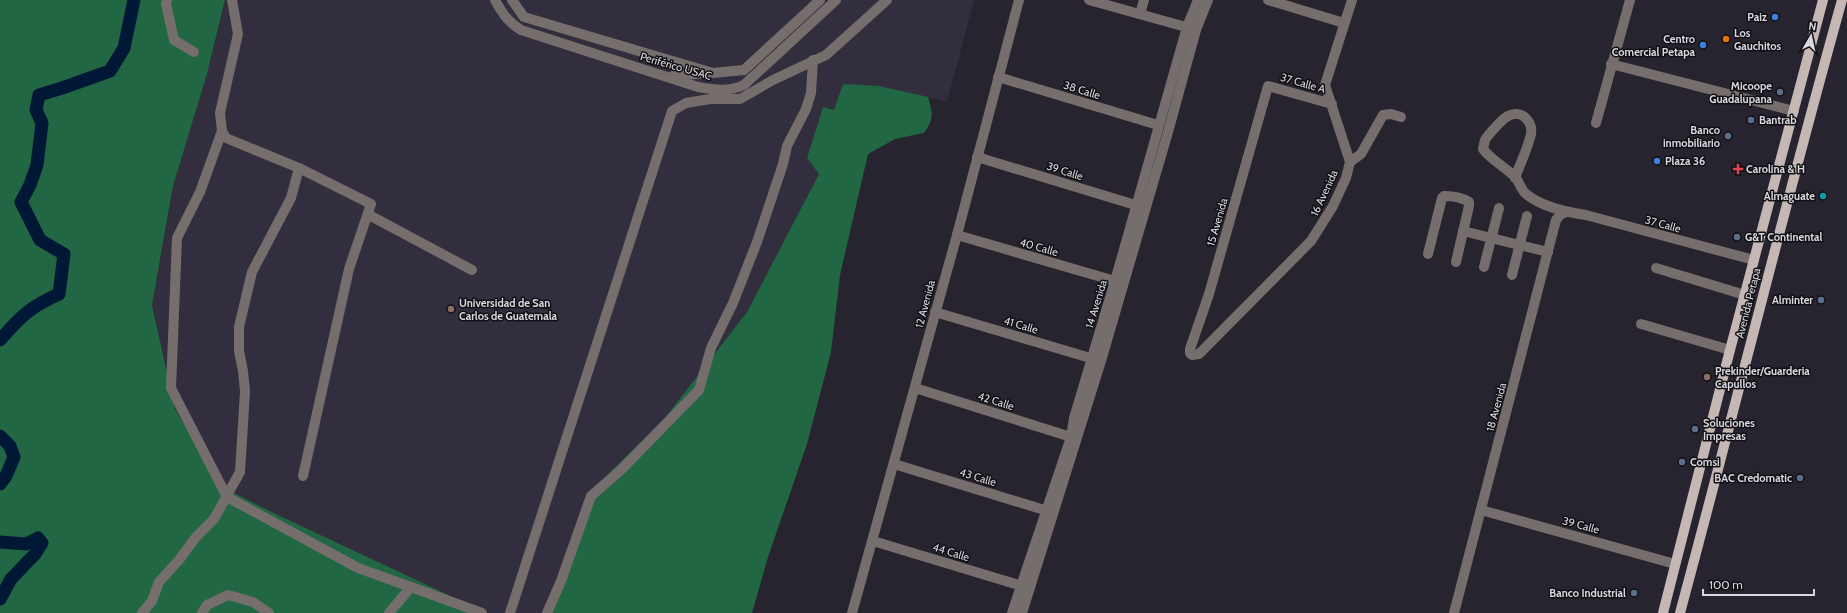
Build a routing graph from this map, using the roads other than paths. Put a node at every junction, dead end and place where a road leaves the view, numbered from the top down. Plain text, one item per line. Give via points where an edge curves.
1 (167, 0) edge
2 (232, 0) edge
3 (495, 0) edge
4 (512, 0) edge
5 (820, 0) edge
6 (836, 0) edge
7 (887, 0) edge
8 (1019, 0) edge
9 (1089, 0) edge
10 (1144, 0) edge
11 (1198, 0) edge
12 (1208, 0) edge
13 (1268, 0) edge
14 (1352, 0) edge
15 (1630, 0) edge
16 (1823, 0) edge
17 (1842, 0) edge
18 (1140, 14) junction
19 (1344, 23) junction
20 (1191, 28) junction
21 (596, 38) junction
22 (194, 52) dead end
23 (813, 60) junction
24 (624, 62) junction
25 (1611, 64) junction
26 (713, 73) junction
27 (667, 76) junction
28 (998, 77) junction
29 (1268, 86) joint
30 (1332, 104) junction
31 (1794, 111) junction
32 (1401, 117) dead end
33 (1596, 124) dead end
34 (1158, 125) junction
35 (222, 131) junction
36 (977, 157) junction
37 (1350, 162) junction
38 (299, 168) junction
39 (1515, 178) junction
40 (1773, 188) junction
41 (1141, 206) junction
42 (1785, 206) junction
43 (1499, 208) dead end
44 (1566, 212) junction
45 (368, 215) junction
46 (1527, 216) dead end
47 (1463, 231) junction
48 (956, 235) junction
49 (1492, 238) junction
50 (1519, 245) junction
51 (1548, 252) junction
52 (1428, 254) dead end
53 (1754, 260) junction
54 (1456, 262) dead end
55 (1484, 267) dead end
56 (1656, 268) dead end
57 (472, 270) dead end
58 (1512, 275) dead end
59 (1115, 281) junction
60 (1745, 295) junction
61 (935, 312) junction
62 (1739, 317) junction
63 (1641, 324) dead end
64 (1751, 341) junction
65 (1730, 350) junction
66 (1199, 354) joint
67 (1096, 360) junction
68 (915, 388) junction
69 (1071, 437) junction
70 (894, 464) junction
71 (303, 476) dead end
72 (227, 497) junction
73 (1481, 510) junction
74 (1050, 512) junction
75 (873, 541) junction
76 (1675, 564) junction
77 (1022, 586) junction
78 (411, 587) junction
79 (142, 613) edge
80 (202, 613) edge
81 (269, 613) edge
82 (389, 613) edge
83 (482, 613) edge
84 (510, 613) edge
85 (547, 613) edge
86 (852, 613) edge
87 (1012, 613) edge
88 (1022, 613) edge
89 (1454, 613) edge
90 (1663, 613) edge
91 (1680, 613) edge

1 - 22 street via 174,40
2 - 35 street via 238,34 220,113
3 - 24 street, Periférico USAC via 503,16 521,30
4 - 21 street, Periférico USAC via 524,17
5 - 26 street, Periférico USAC via 744,70
6 - 27 street, Periférico USAC via 744,84 734,89 722,91
7 - 23 street via 826,55
8 - 28 street, 12 Avenida
9 - 18 street
10 - 18 street
11 - 20 street, 14 Avenida
12 - 20 street, 14 Avenida
13 - 19 street
14 - 19 street, 16 Avenida
15 - 25 street
16 - 31 main road, Avenida Petapa
17 - 42 main road, Avenida Petapa
18 - 20 street
19 - 30 street, 16 Avenida via 1325,85
20 - 34 street, 14 Avenida
20 - 41 street, 14 Avenida
21 - 24 street
21 - 26 street, Periférico USAC
23 - 84 street via 740,99 710,99 686,103 672,111
23 - 85 street via 811,93 806,109 787,146 757,242 711,348 699,390 621,470 591,496
24 - 27 street, Periférico USAC
25 - 31 street
25 - 33 street
26 - 27 street
28 - 34 street, 38 Calle
28 - 36 street, 12 Avenida
29 - 30 street, 37 Calle A
29 - 66 street, 15 Avenida via 1209,294 1190,349 1192,355
30 - 37 street, 16 Avenida
31 - 40 main road, Avenida Petapa
32 - 37 street via 1383,115 1362,154
34 - 41 street, 14 Avenida
35 - 38 street via 226,138
35 - 72 street via 200,192 177,238 171,388
36 - 41 street, 39 Calle
36 - 48 street, 12 Avenida
37 - 66 street, 16 Avenida via 1346,178 1333,206 1311,241
38 - 45 street via 371,204
38 - 72 street via 292,198 252,272 239,327 239,351 245,391 240,472
39 - 39 street, 37 Calle via 1483,149 1485,141 1501,122 1515,114 1522,115 1531,126 1531,134
39 - 44 street, 37 Calle via 1524,192 1535,200
40 - 42 main road via 1777,204
40 - 53 main road, Avenida Petapa
41 - 59 street, 14 Avenida
41 - 67 street, 14 Avenida
42 - 64 main road, Avenida Petapa
43 - 49 street
44 - 51 street, 18 Avenida via 1556,220
44 - 53 street, 37 Calle via 1586,215
45 - 57 street
45 - 71 street via 349,269
46 - 50 street
47 - 49 street
47 - 52 street via 1469,202 1444,196
47 - 54 street
48 - 59 street, 40 Calle
48 - 61 street, 12 Avenida
49 - 50 street
49 - 55 street
50 - 51 street
50 - 58 street
51 - 73 street, 18 Avenida
53 - 60 main road, Avenida Petapa
56 - 60 street
59 - 67 street, 14 Avenida
60 - 62 main road, Avenida Petapa
61 - 67 street, 41 Calle
61 - 68 street, 12 Avenida
62 - 64 main road via 1738,330 1742,337
62 - 65 main road, Avenida Petapa
63 - 65 street
64 - 91 main road, Avenida Petapa
65 - 76 main road, Avenida Petapa
67 - 69 street, 14 Avenida via 1074,418
67 - 74 street, 14 Avenida
68 - 69 street, 42 Calle
68 - 70 street, 12 Avenida
69 - 74 street, 14 Avenida
70 - 74 street, 43 Calle
70 - 75 street, 12 Avenida
72 - 78 street via 358,568
72 - 79 street via 214,519 159,582 152,601
73 - 76 street, 39 Calle
73 - 89 street, 18 Avenida
74 - 77 street, 14 Avenida
74 - 88 street, 14 Avenida
75 - 77 street, 44 Calle
75 - 86 street, 12 Avenida
76 - 90 main road, Avenida Petapa
77 - 87 street, 14 Avenida
78 - 82 street
78 - 83 street
80 - 81 street via 207,605 228,595 253,602

